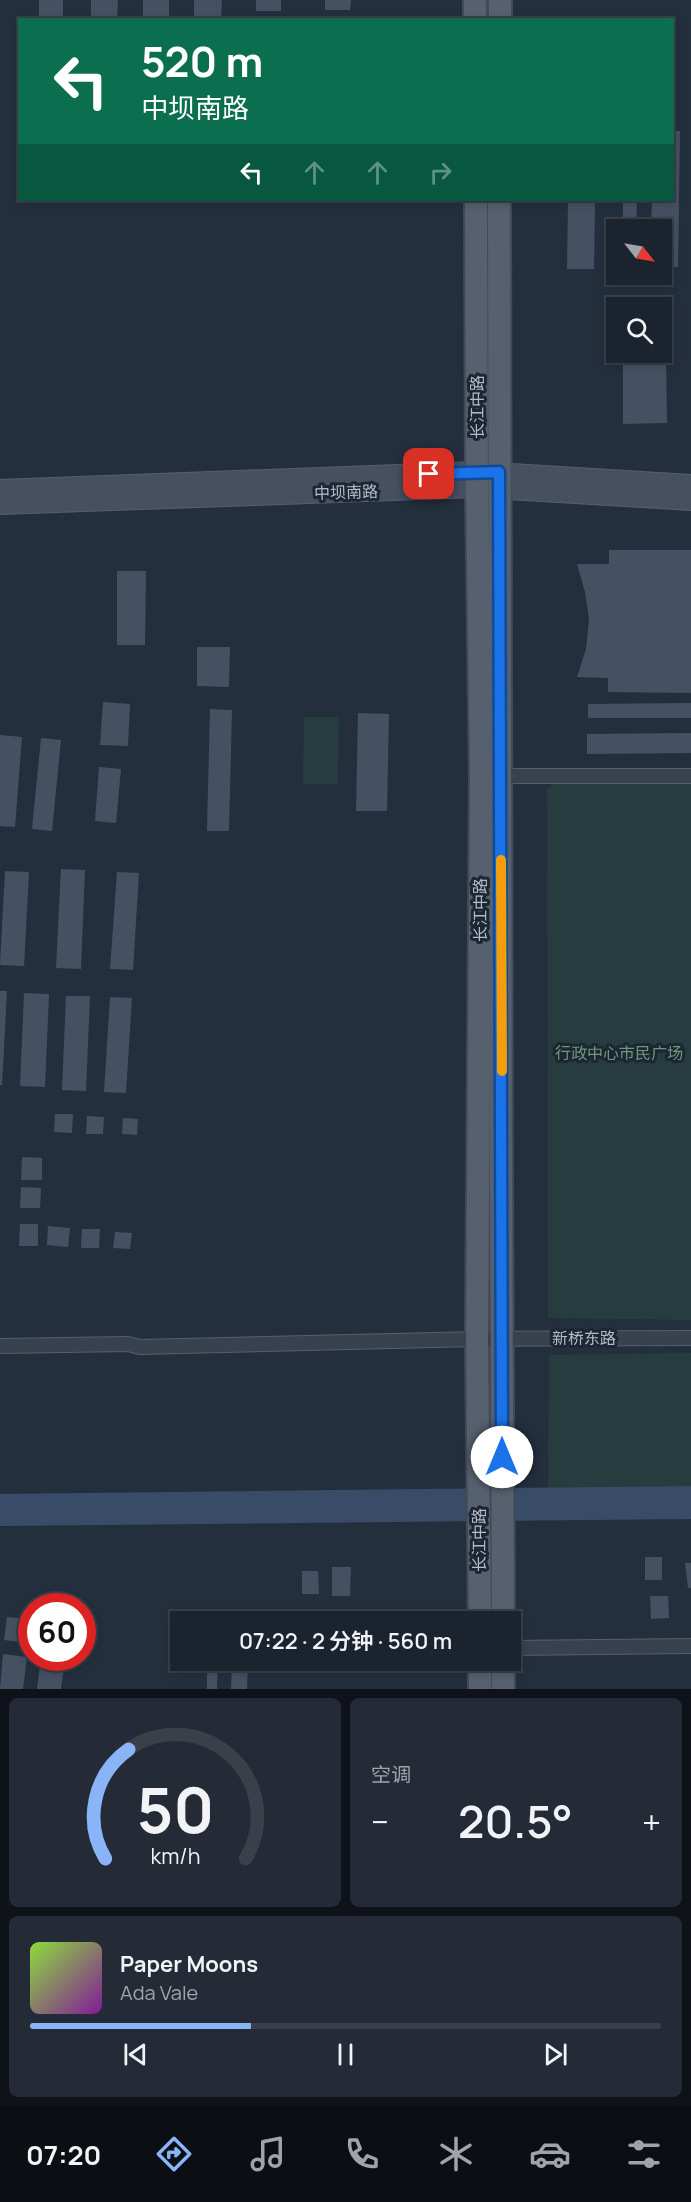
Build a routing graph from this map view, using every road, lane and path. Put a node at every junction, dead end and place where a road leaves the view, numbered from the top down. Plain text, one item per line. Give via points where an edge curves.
1 (475, 0) edge
2 (500, 0) edge
3 (475, 18) edge
4 (500, 18) edge
5 (476, 201) edge
6 (500, 201) edge
7 (488, 479) junction
8 (691, 485) edge
9 (0, 490) edge
10 (691, 500) edge
11 (0, 504) edge
12 (491, 776) junction
13 (691, 776) edge
14 (691, 1338) edge
15 (477, 1339) junction
16 (503, 1339) junction
17 (0, 1346) edge
18 (480, 1611) edge
19 (503, 1611) edge
20 (691, 1646) edge
21 (521, 1648) edge
22 (480, 1671) edge
23 (503, 1671) edge
24 (480, 1689) edge
25 (503, 1689) edge

1 - 3 main road
2 - 4 main road
5 - 7 main road, 长江中路
6 - 7 main road, 长江中路
7 - 8 main road, 中坝南路
7 - 9 main road, 中坝南路
7 - 10 main road, 中坝南路
7 - 11 main road, 中坝南路
7 - 12 main road, 长江中路
12 - 13 street
12 - 15 main road, 长江中路
12 - 16 main road, 长江中路
14 - 16 street, 新桥东路
15 - 16 street, 新桥东路
15 - 17 street, 新桥东路 via 151,1347
15 - 18 main road, 长江中路
16 - 19 main road, 长江中路
20 - 21 street
22 - 24 main road
23 - 25 main road

